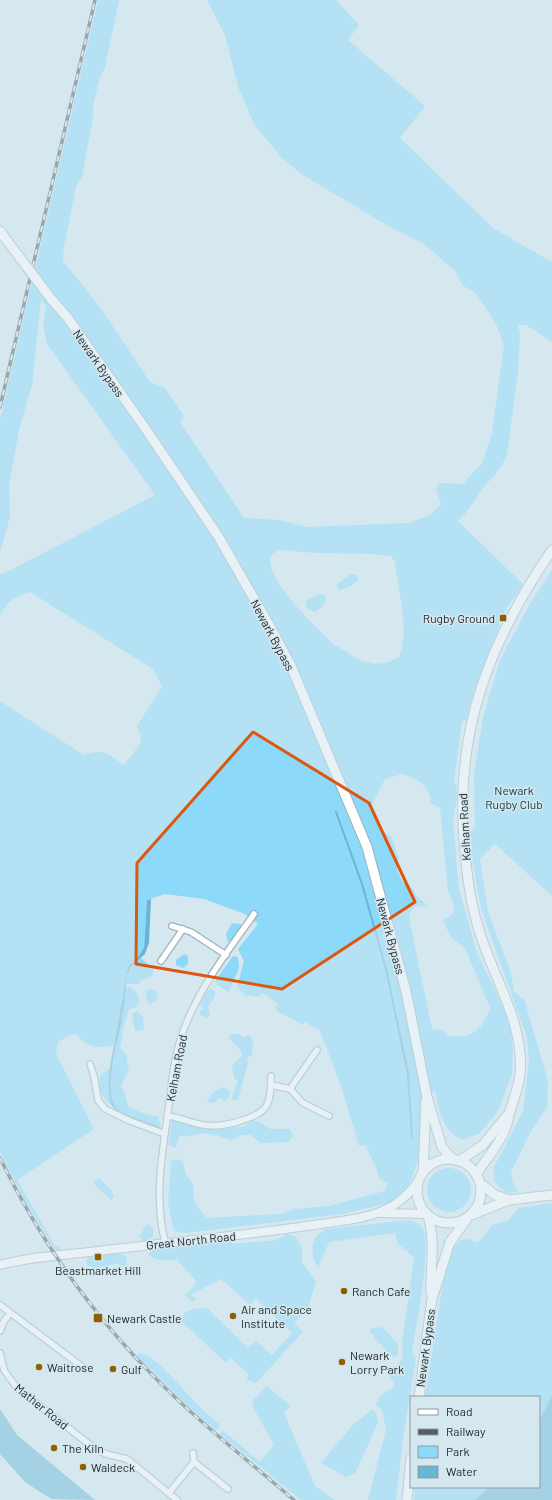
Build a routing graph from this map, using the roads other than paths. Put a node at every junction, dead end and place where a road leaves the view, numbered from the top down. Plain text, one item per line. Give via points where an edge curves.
1 (0, 231) edge
2 (552, 550) edge
3 (254, 914) dead end
4 (172, 926) dead end
5 (183, 929) junction
6 (226, 955) junction
7 (161, 961) dead end
8 (320, 1059) dead end
9 (90, 1064) dead end
10 (271, 1076) dead end
11 (271, 1085) junction
12 (290, 1089) junction
13 (427, 1097) junction
14 (509, 1113) junction
15 (167, 1116) junction
16 (329, 1116) dead end
17 (165, 1134) junction
18 (456, 1160) junction
19 (421, 1177) junction
20 (478, 1179) junction
21 (552, 1195) edge
22 (509, 1200) junction
23 (381, 1213) junction
24 (427, 1215) junction
25 (470, 1216) junction
26 (165, 1242) junction
27 (0, 1265) edge
28 (432, 1299) junction
29 (0, 1305) edge
30 (10, 1314) junction
31 (0, 1331) edge
32 (0, 1353) edge
33 (85, 1369) dead end
34 (419, 1396) edge
35 (192, 1454) dead end
36 (194, 1462) junction
37 (410, 1469) edge
38 (228, 1489) dead end
39 (169, 1492) junction
40 (177, 1500) edge
41 (407, 1500) edge

1 - 13 main road, Newark Bypass, bridge via 67,317 184,485 218,536 291,666 367,847 406,991
2 - 14 main road, Kelham Road via 514,610 487,670 474,708 463,773 462,808 466,869 476,922 513,1017 520,1047 520,1076
3 - 6 street, Kelham Road
4 - 5 street
5 - 6 street
5 - 7 street
6 - 15 street, Kelham Road via 197,1000 184,1028 175,1060
8 - 12 street via 315,1053
9 - 17 street via 98,1100 105,1109
10 - 11 street
11 - 12 street
11 - 15 street via 266,1106 257,1116 250,1119 212,1126
12 - 16 street via 303,1103
13 - 18 main road, Newark Bypass via 442,1147
13 - 19 main road, Newark Bypass
14 - 18 main road, Kelham Road via 483,1145
14 - 20 main road, Kelham Road via 507,1126
15 - 17 street, Kelham Road
17 - 26 street, Kelham Road via 159,1194 160,1222
18 - 19 main road via 436,1162
18 - 20 main road via 469,1166
19 - 23 main road, Great North Road via 400,1201
19 - 24 main road via 417,1197
20 - 22 main road via 495,1195
20 - 25 main road via 480,1200
21 - 22 main road
22 - 25 main road
23 - 24 main road, Great North Road
23 - 26 main road, Great North Road via 308,1226
24 - 25 main road via 449,1224
24 - 28 main road, Newark Bypass via 433,1238 430,1276
25 - 28 main road, Newark Bypass via 450,1242
26 - 27 main road, Great North Road
28 - 34 main road, Newark Bypass
29 - 30 street
30 - 31 street via 4,1320
30 - 33 street
32 - 39 street, Mather Road via 4,1370 17,1388 94,1448 127,1459
35 - 36 street
36 - 38 street
36 - 39 street
37 - 41 main road
39 - 40 street, Mather Road

